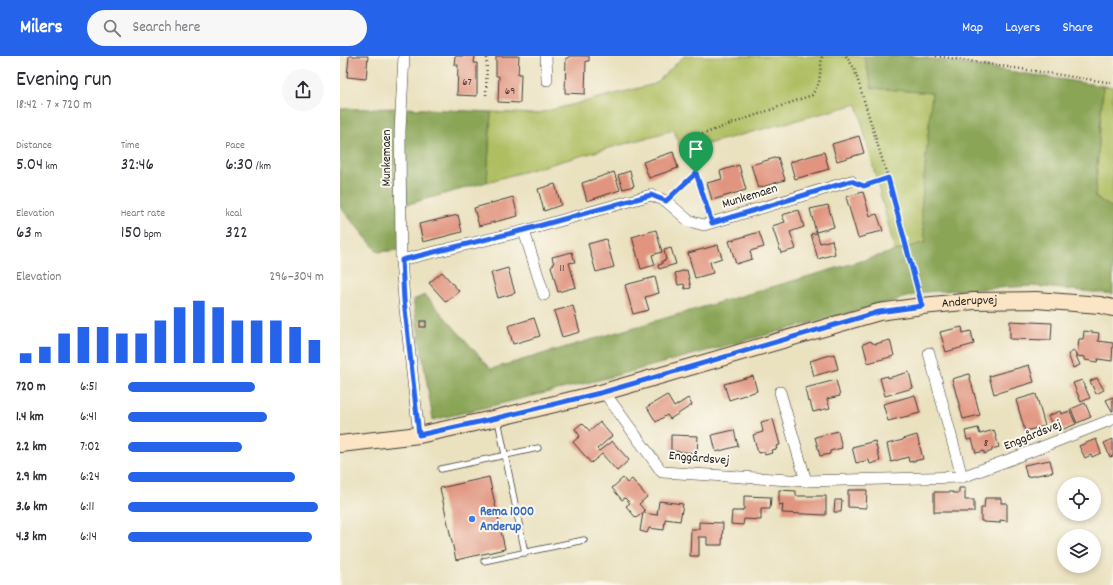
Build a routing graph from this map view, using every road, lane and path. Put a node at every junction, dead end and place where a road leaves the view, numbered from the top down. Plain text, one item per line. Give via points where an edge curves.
1 (404, 56) edge
2 (487, 56) edge
3 (546, 56) edge
4 (822, 56) edge
5 (846, 56) edge
6 (936, 56) edge
7 (949, 57) edge
8 (547, 80) dead end
9 (1113, 83) edge
10 (486, 95) dead end
11 (696, 173) junction
12 (888, 178) junction
13 (851, 181) joint
14 (666, 201) junction
15 (712, 223) junction
16 (524, 230) junction
17 (402, 260) junction
18 (544, 295) dead end
19 (922, 306) junction
20 (1113, 308) edge
21 (929, 353) dead end
22 (604, 392) junction
23 (780, 392) dead end
24 (497, 418) junction
25 (1113, 418) edge
26 (419, 435) junction
27 (340, 444) edge
28 (538, 448) dead end
29 (505, 455) junction
30 (441, 469) dead end
31 (962, 477) junction
32 (806, 481) junction
33 (584, 540) dead end
34 (526, 552) junction
35 (484, 561) dead end

1 - 17 street, Munkemaen via 400,131
2 - 10 path
3 - 8 street
4 - 11 path via 819,83 812,95 689,139
5 - 12 path via 854,68
6 - 7 path
7 - 9 path
11 - 14 path
11 - 15 path
12 - 13 path via 864,186
12 - 19 path
13 - 15 street, Munkemaen
14 - 15 street, Munkemaen via 689,221 704,225
14 - 16 street, Munkemaen via 651,195
16 - 17 street, Munkemaen
16 - 18 street
17 - 26 street, Munkemaen
19 - 20 street, Anderupvej via 974,300 1036,300
19 - 22 street, Anderupvej via 879,312
21 - 31 street
22 - 24 street, Anderupvej
22 - 32 street, Enggårdsvej via 662,472
23 - 32 street
24 - 26 street, Anderupvej
24 - 29 lane
25 - 31 street, Enggårdsvej
26 - 27 street, Anderupvej
28 - 29 lane
29 - 30 lane
29 - 34 lane
31 - 32 street, Enggårdsvej
33 - 34 lane
34 - 35 lane

